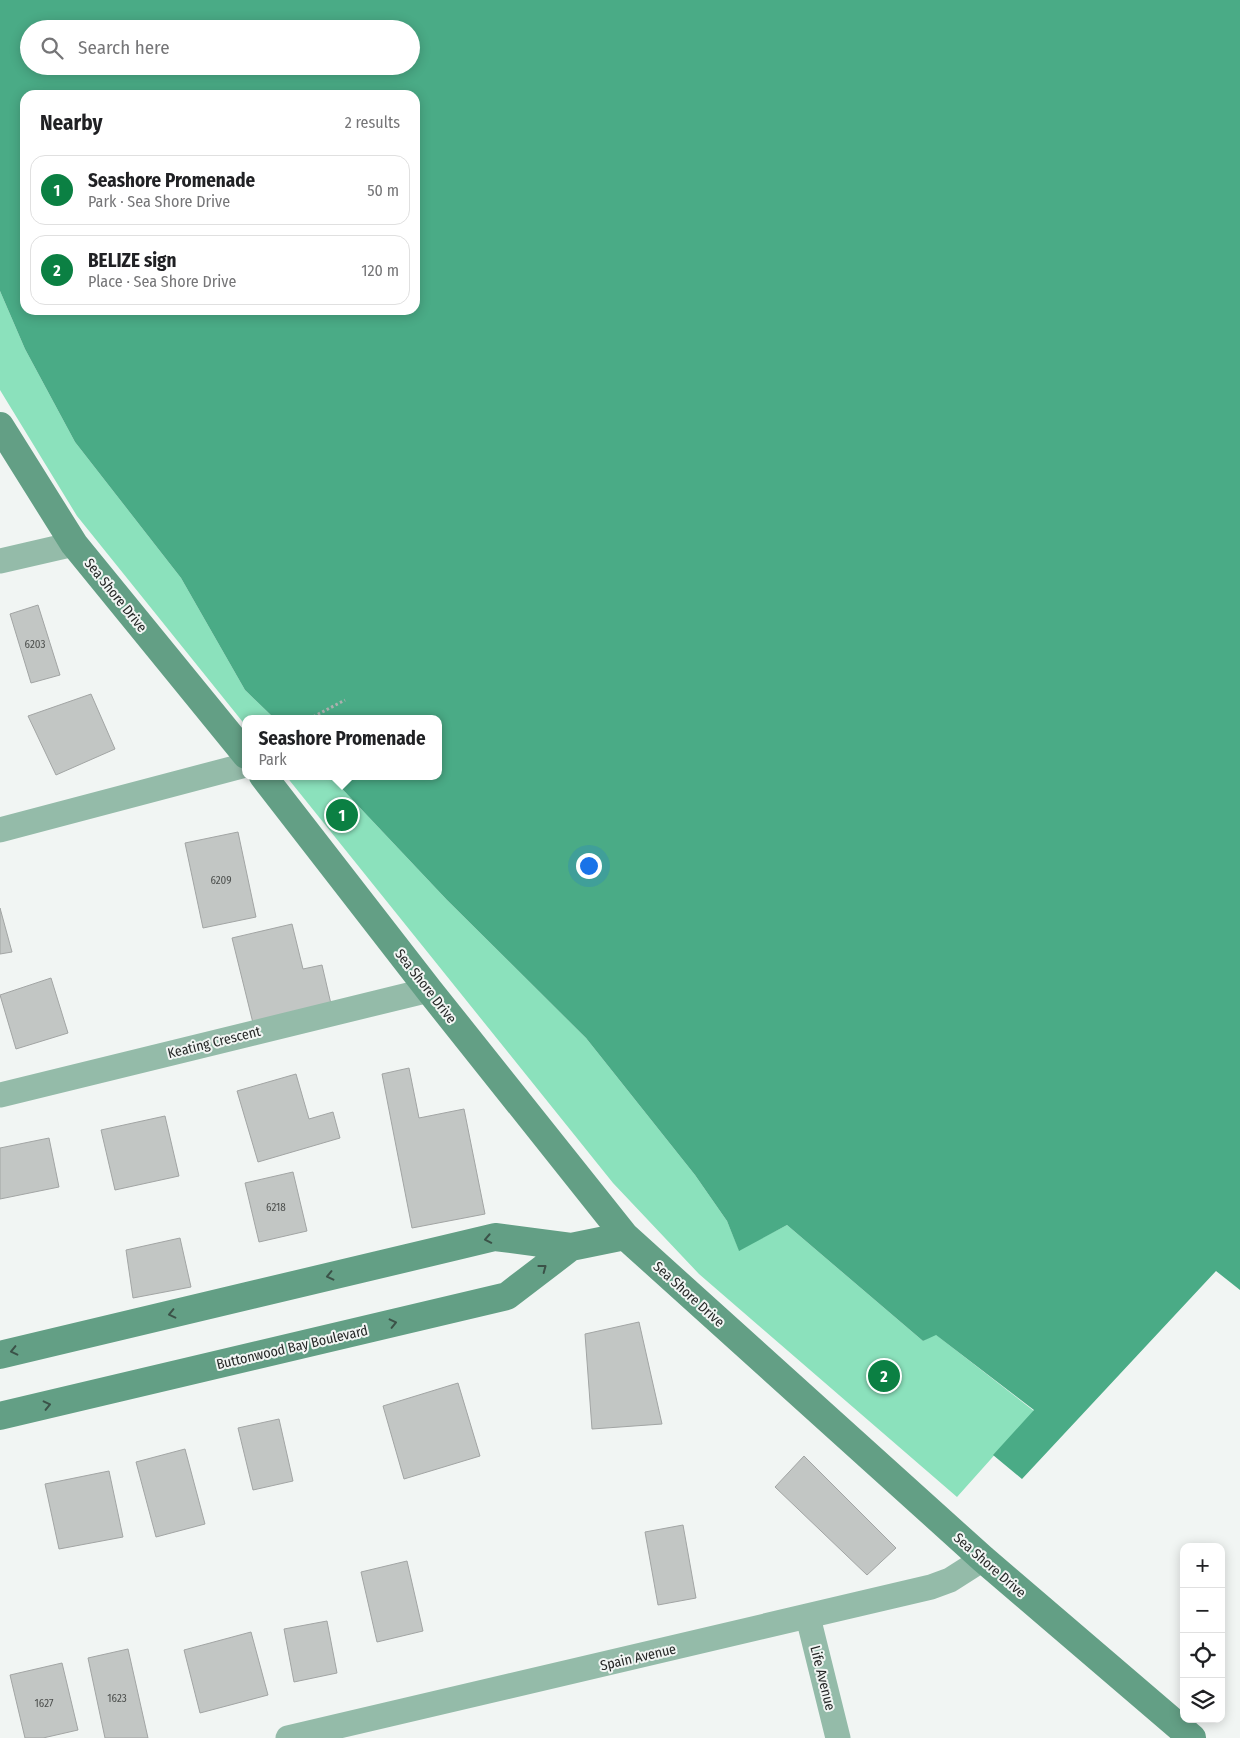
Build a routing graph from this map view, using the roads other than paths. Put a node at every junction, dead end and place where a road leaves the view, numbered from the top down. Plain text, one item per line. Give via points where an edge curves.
1 (0, 426) edge
2 (74, 544) junction
3 (0, 561) edge
4 (242, 750) edge
5 (242, 766) edge
6 (266, 780) edge
7 (0, 830) edge
8 (429, 990) junction
9 (0, 1095) edge
10 (625, 1236) junction
11 (571, 1247) junction
12 (0, 1355) edge
13 (0, 1416) edge
14 (983, 1560) junction
15 (808, 1617) junction
16 (288, 1738) edge
17 (838, 1738) edge
18 (1192, 1738) edge

1 - 2 street, Sea Shore Drive
2 - 3 street
2 - 4 street, Sea Shore Drive
5 - 7 street
6 - 8 street, Sea Shore Drive
8 - 9 street, Keating Crescent
8 - 10 street, Sea Shore Drive
10 - 11 street, Buttonwood Bay Boulevard
10 - 14 street, Sea Shore Drive
11 -> 12 street, Buttonwood Bay Boulevard via 495,1237
13 -> 11 street, Buttonwood Bay Boulevard via 507,1296
14 - 15 street, Spain Avenue via 950,1580 931,1587
14 - 18 street, Sea Shore Drive
15 - 16 street, Spain Avenue
15 - 17 street, Life Avenue

